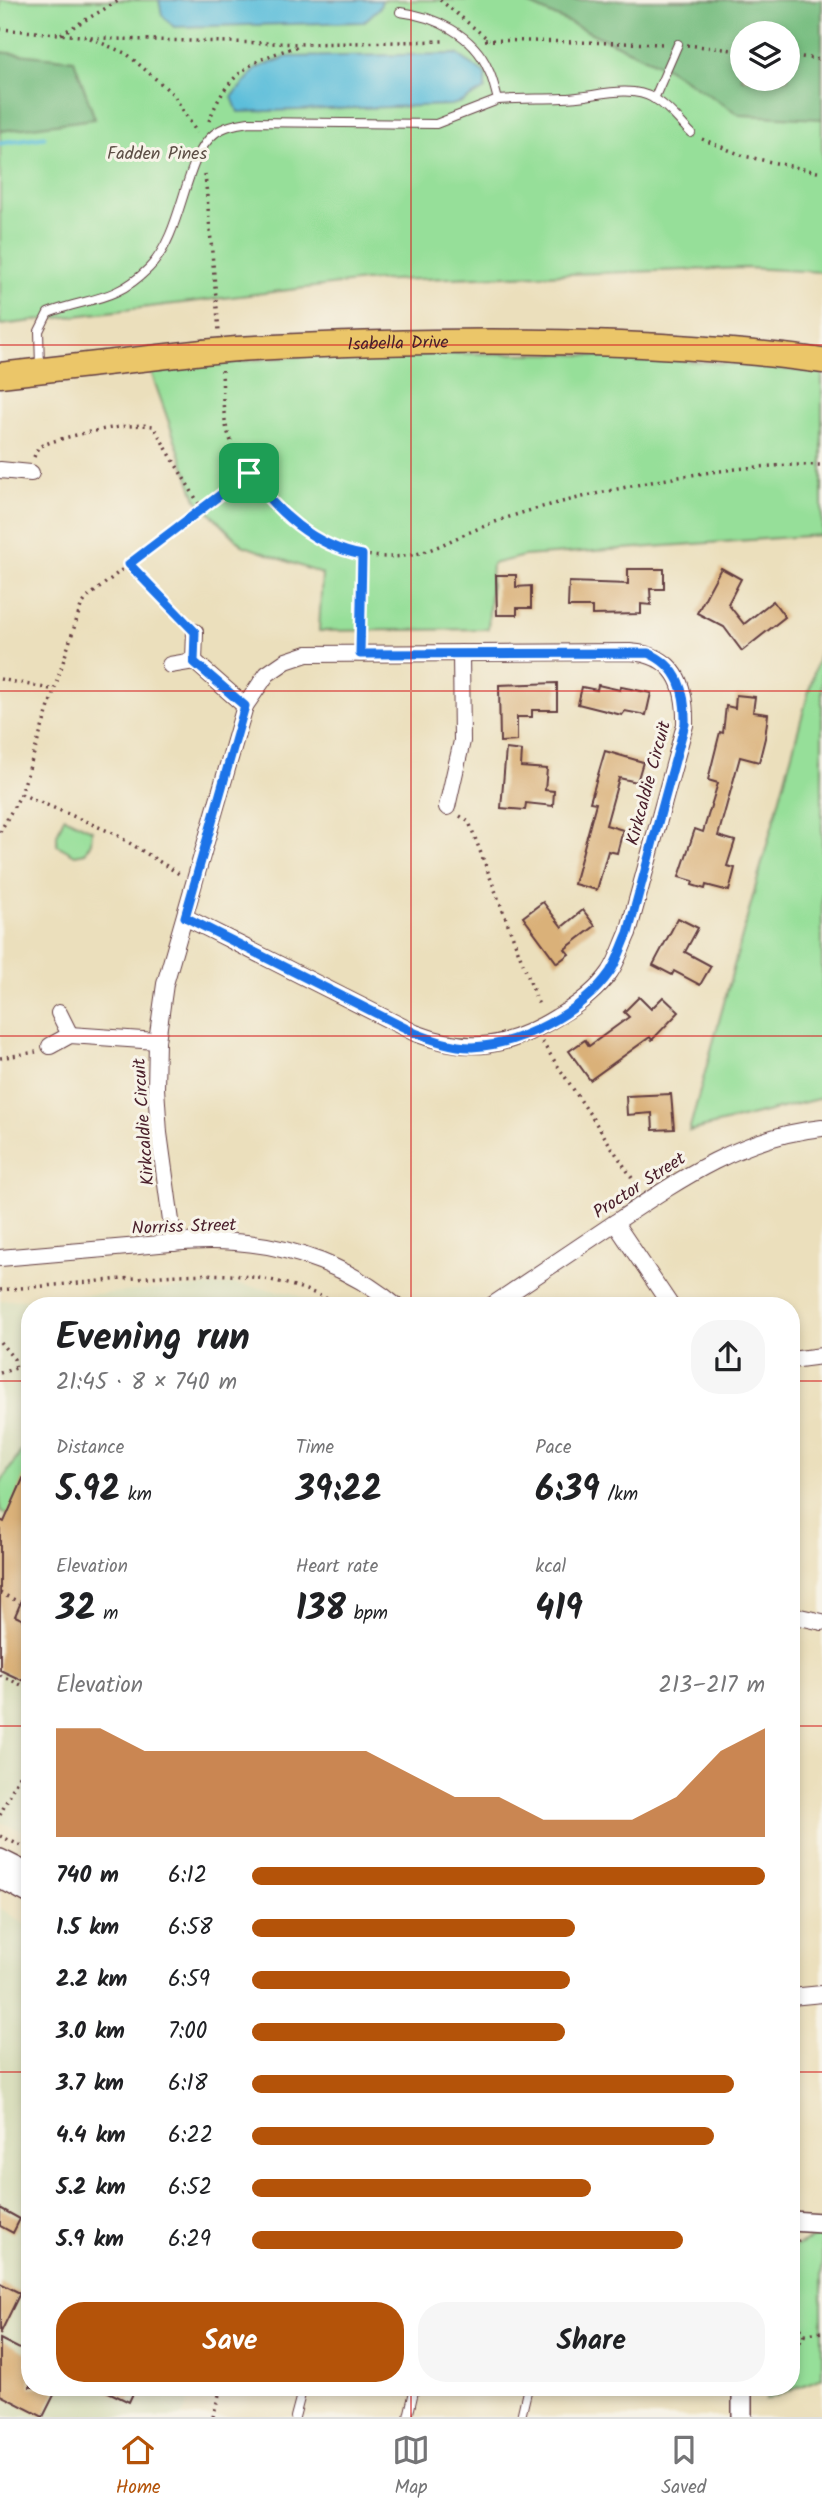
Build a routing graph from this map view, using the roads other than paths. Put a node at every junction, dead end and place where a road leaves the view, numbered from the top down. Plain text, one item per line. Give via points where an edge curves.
1 (400, 12) dead end
2 (678, 44) road end
3 (654, 99) junction
4 (498, 100) junction
5 (691, 133) road end
6 (822, 359) edge
7 (40, 370) junction
8 (0, 375) edge
9 (0, 470) edge
10 (31, 472) road end
11 (195, 632) road end
12 (461, 653) junction
13 (194, 662) junction
14 (170, 665) dead end
15 (245, 706) junction
16 (447, 807) road end
17 (185, 917) junction
18 (60, 1013) dead end
19 (70, 1035) junction
20 (157, 1041) junction
21 (50, 1046) road end
22 (822, 1128) edge
23 (615, 1223) junction
24 (174, 1243) junction
25 (0, 1258) edge
26 (384, 1297) edge
27 (504, 1297) edge
28 (665, 1297) edge
29 (822, 1356) edge
30 (800, 1359) edge
31 (800, 1617) edge
32 (822, 1622) edge
33 (0, 1859) edge
34 (21, 1870) edge
35 (0, 1878) edge
36 (21, 1889) edge
37 (822, 1994) edge
38 (800, 1996) edge
39 (800, 2223) edge
40 (822, 2223) edge
41 (301, 2396) edge
42 (413, 2396) edge
43 (526, 2396) edge
44 (736, 2396) edge
45 (295, 2417) edge
46 (408, 2417) edge
47 (520, 2417) edge
48 (742, 2417) edge

1 - 4 lane via 430,18 465,40 482,58
2 - 3 lane
3 - 4 lane via 620,92
3 - 5 lane
4 - 7 lane via 436,124 249,122 221,129 202,143 178,218 161,253 139,278 103,299 48,313 39,331
6 - 7 main road, Isabella Drive via 515,340 344,343
7 - 8 main road, Isabella Drive
9 - 10 street
11 - 13 street
12 - 15 street, Kirkcaldie Circuit via 307,654 267,674
12 - 16 street via 462,741
12 - 17 street, Kirkcaldie Circuit via 648,653 670,667 681,684 685,724 628,933 613,966 592,994 540,1027 499,1044 441,1043
13 - 14 street
13 - 15 street
15 - 17 street, Kirkcaldie Circuit
17 - 20 street, Kirkcaldie Circuit via 166,984
18 - 19 street
19 - 20 street
19 - 21 street
20 - 24 street, Kirkcaldie Circuit via 159,1133
22 - 23 street, Proctor Street via 732,1151 686,1175
23 - 27 street, Proctor Street
23 - 28 street
24 - 25 street, Norriss Street
24 - 26 street, Norriss Street via 233,1242 279,1248 323,1262
29 - 30 street
31 - 32 street
33 - 34 street
35 - 36 street
37 - 38 street
39 - 40 street
41 - 45 lane
42 - 46 lane
43 - 47 lane
44 - 48 street

